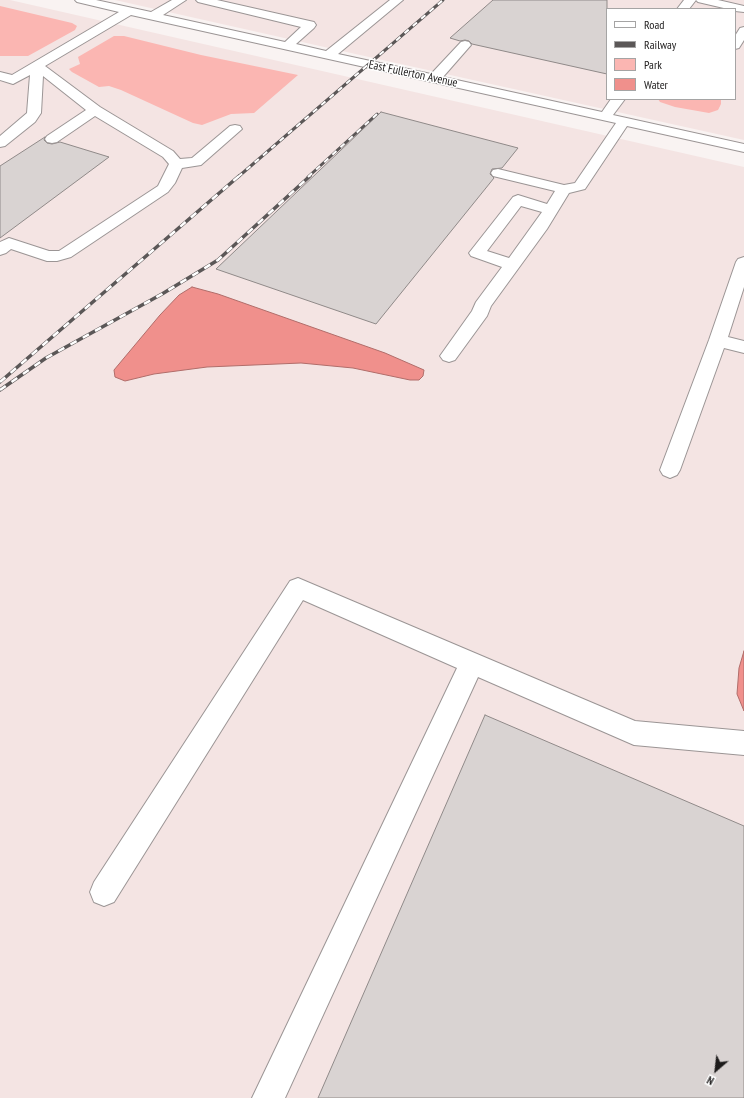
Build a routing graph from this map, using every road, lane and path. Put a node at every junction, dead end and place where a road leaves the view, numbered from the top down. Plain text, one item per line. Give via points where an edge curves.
1 (81, 0) edge
2 (180, 0) edge
3 (690, 0) edge
4 (702, 0) edge
5 (392, 1) edge
6 (113, 3) edge
7 (684, 8) edge
8 (200, 9) edge
9 (744, 9) edge
10 (129, 11) junction
11 (152, 16) junction
12 (184, 23) junction
13 (744, 31) edge
14 (736, 43) edge
15 (465, 45) dead end
16 (287, 46) junction
17 (329, 55) junction
18 (36, 66) junction
19 (0, 76) edge
20 (434, 79) junction
21 (617, 100) edge
22 (95, 110) junction
23 (605, 117) junction
24 (624, 121) junction
25 (236, 129) dead end
26 (52, 139) dead end
27 (0, 143) edge
28 (740, 143) edge
29 (176, 164) junction
30 (498, 173) dead end
31 (564, 188) junction
32 (552, 210) junction
33 (0, 250) edge
34 (744, 262) edge
35 (512, 265) junction
36 (740, 289) edge
37 (718, 340) junction
38 (744, 347) edge
39 (449, 356) dead end
40 (670, 470) dead end
41 (472, 663) junction
42 (744, 743) edge
43 (104, 892) dead end
44 (268, 1098) edge

1 - 6 street, East Fullerton Avenue
2 - 11 street
3 - 7 street
4 - 9 street
5 - 17 street
6 - 10 street, East Fullerton Avenue
8 - 12 street
8 - 16 street via 214,3 310,25
10 - 11 street, East Fullerton Avenue
10 - 18 street
11 - 12 street, East Fullerton Avenue
12 - 16 street, East Fullerton Avenue
13 - 14 street
15 - 20 street
16 - 17 street, East Fullerton Avenue
17 - 20 street, East Fullerton Avenue
18 - 19 street via 13,80
18 - 22 street
18 - 27 street via 34,113
20 - 23 street, East Fullerton Avenue
21 - 23 street
22 - 26 street
22 - 29 street via 168,154
23 - 24 street, East Fullerton Avenue
24 - 28 street, East Fullerton Avenue
24 - 31 street via 580,186
25 - 29 street via 196,162
29 - 33 street via 171,179 163,189 65,254 47,256 10,243
30 - 31 street
31 - 32 street
32 - 35 street
32 - 35 street via 518,200 477,253
34 - 36 street
35 - 39 street
36 - 37 street
37 - 38 street
37 - 40 street
41 - 42 street via 634,733
41 - 43 street via 298,588
41 - 44 street

